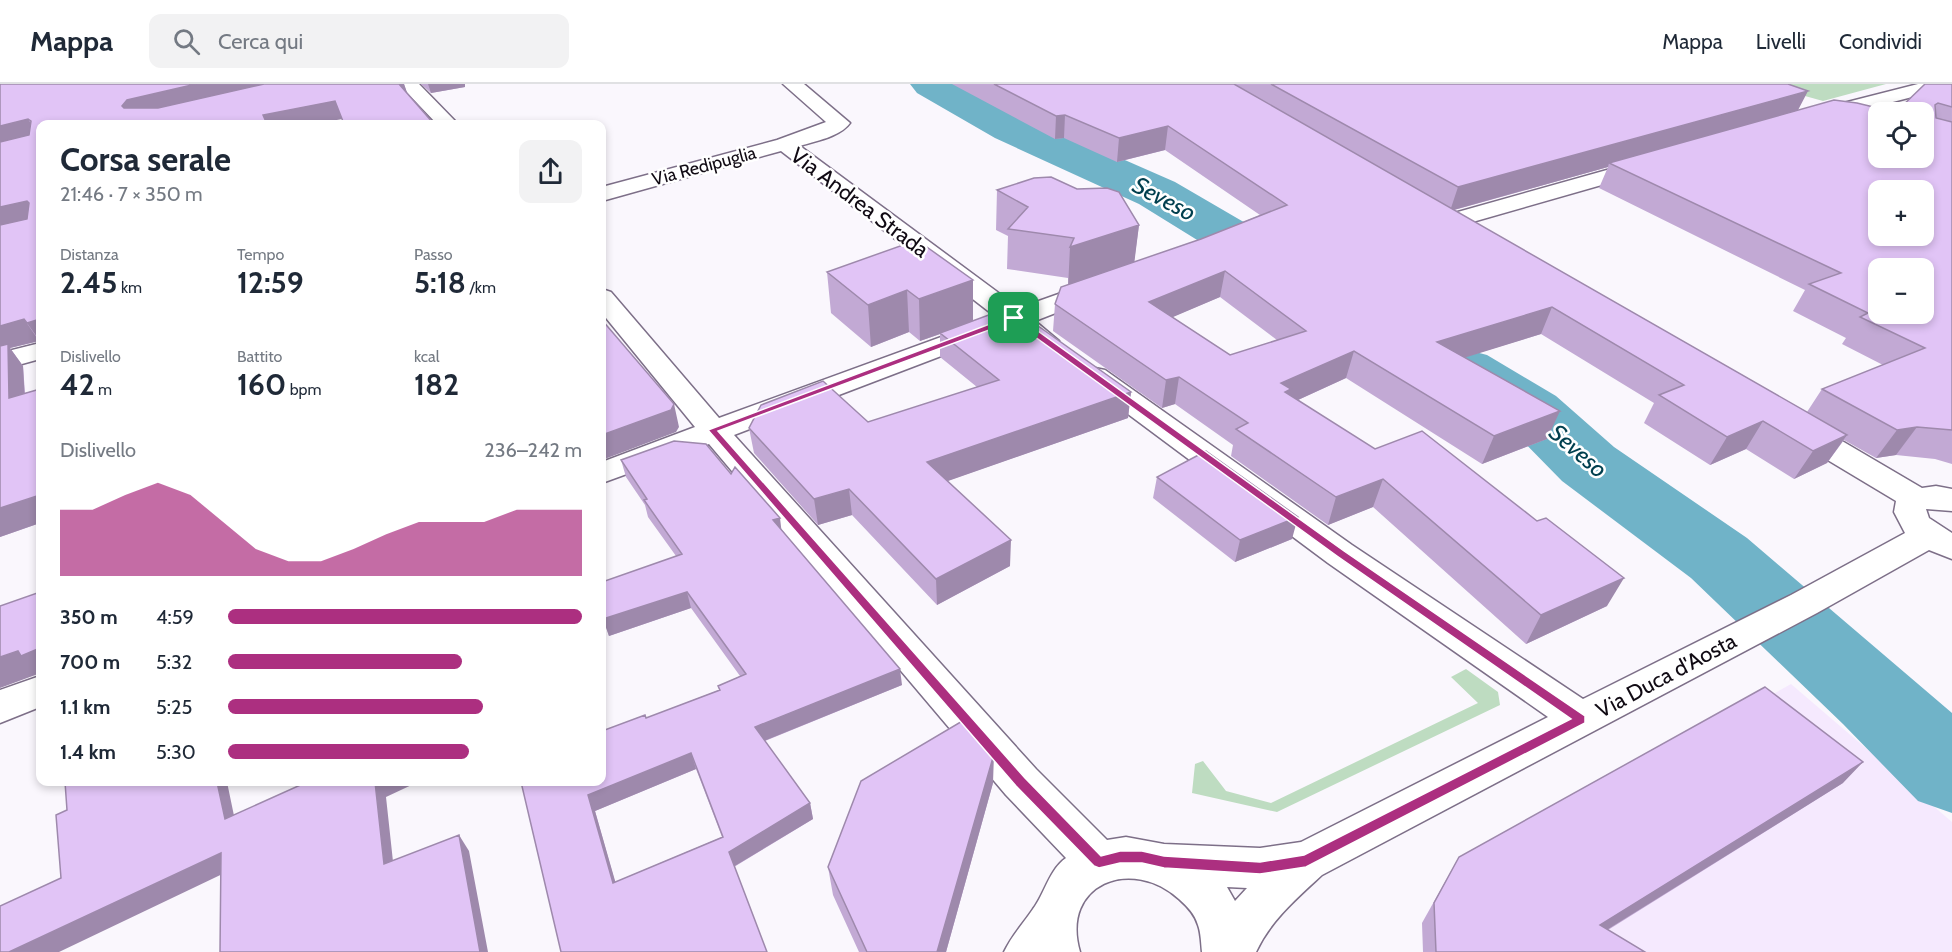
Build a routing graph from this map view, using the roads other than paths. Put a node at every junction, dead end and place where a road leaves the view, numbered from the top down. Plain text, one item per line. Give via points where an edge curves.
1 (408, 84) edge
2 (792, 84) edge
3 (1940, 84) edge
4 (1803, 111) edge
5 (1835, 111) junction
6 (1867, 119) edge
7 (444, 120) edge
8 (784, 144) junction
9 (1667, 159) edge
10 (606, 193) edge
11 (1479, 240) edge
12 (1122, 280) edge
13 (606, 302) edge
14 (1014, 318) junction
15 (36, 352) edge
16 (0, 362) edge
17 (1776, 416) edge
18 (713, 430) junction
19 (606, 471) edge
20 (1917, 499) junction
21 (1952, 500) edge
22 (1940, 541) edge
23 (36, 693) edge
24 (0, 707) edge
25 (1581, 719) junction
26 (1306, 861) junction
27 (1099, 862) junction
28 (1164, 862) junction
29 (1045, 942) edge
30 (1226, 952) edge
31 (1231, 952) edge

1 - 7 street
2 - 8 street, Via Redipuglia via 840,123
3 - 5 street
4 - 5 street
5 - 6 street
8 - 10 street, Via Redipuglia
8 - 14 street, Via Andrea Strada
9 - 11 street via 1438,216
12 - 14 street
13 - 18 street
14 - 18 street
14 - 25 street, Via Andrea Strada via 1340,554
15 - 16 street
17 - 20 street
18 - 19 street
18 - 27 street via 1021,782
20 - 21 street
20 - 22 street via 1910,504 1913,521
22 - 25 street, Via Duca d'Aosta via 1804,604
23 - 24 street
25 - 26 street, Via Duca d'Aosta
26 - 28 street, Via Duca d'Aosta via 1260,868
26 - 31 street, Via Duca d'Aosta via 1246,921
27 - 28 street, Via Duca d'Aosta via 1142,857
27 - 29 street via 1077,876 1061,896
28 - 30 street via 1187,875 1206,893 1220,914

